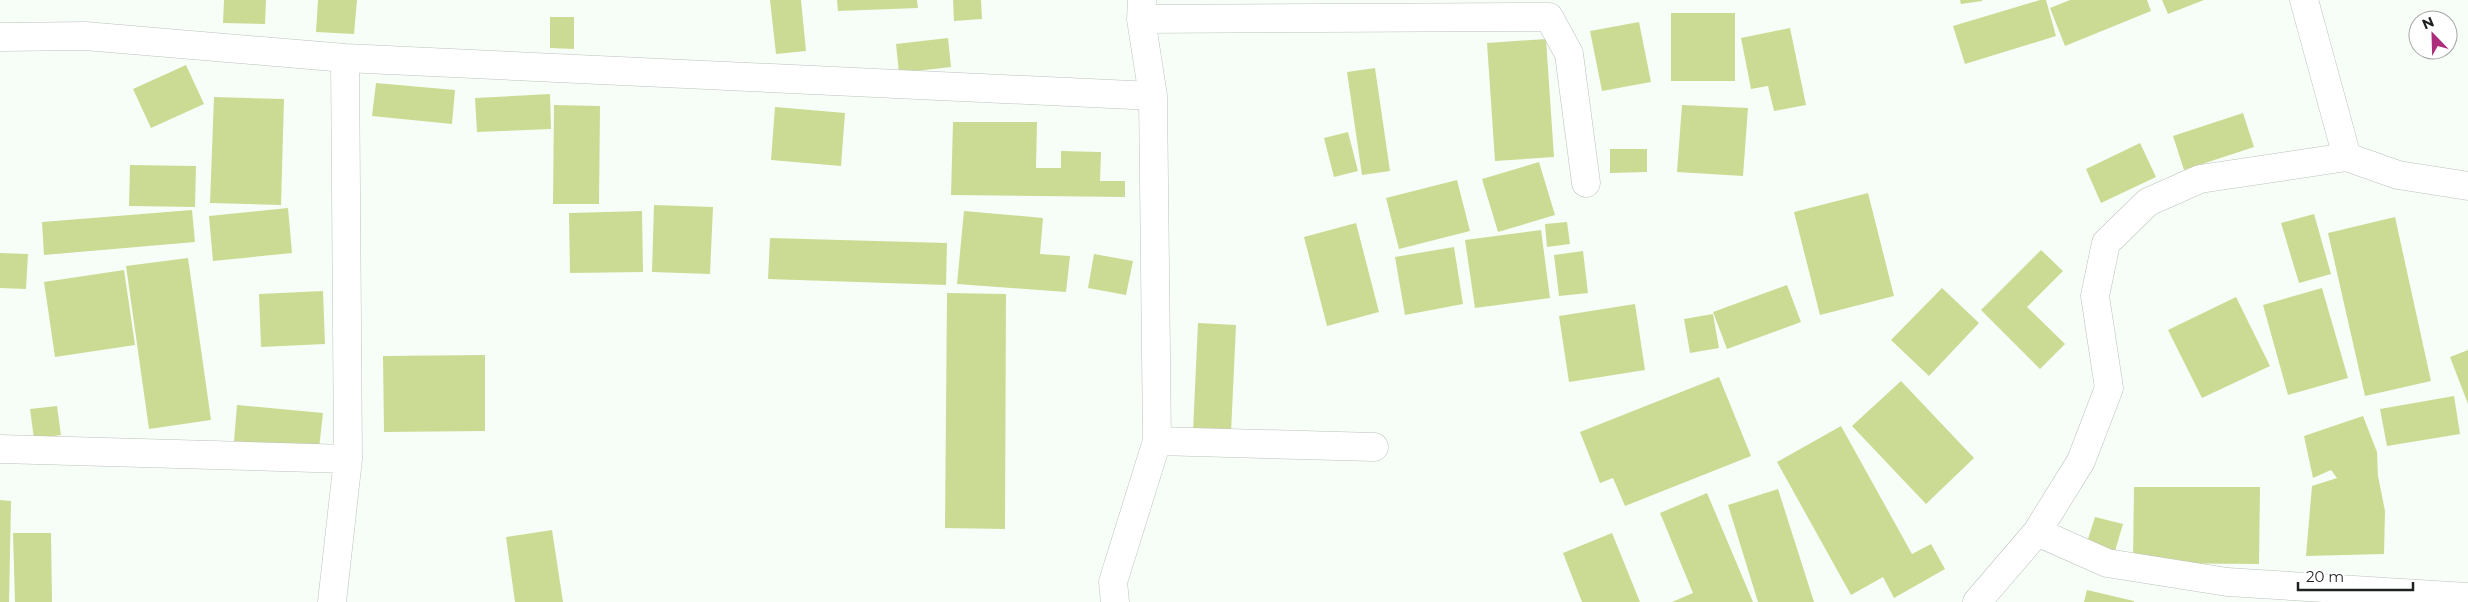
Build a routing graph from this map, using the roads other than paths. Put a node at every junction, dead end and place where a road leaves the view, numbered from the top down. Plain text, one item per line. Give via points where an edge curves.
1 (2304, 0) edge
2 (1142, 9) edge
3 (0, 37) edge
4 (345, 58) junction
5 (1153, 96) junction
6 (2347, 157) junction
7 (1586, 183) dead end
8 (2468, 186) edge
9 (1157, 441) junction
10 (1374, 447) dead end
11 (0, 449) edge
12 (348, 458) junction
13 (2037, 532) junction
14 (2468, 597) edge
15 (332, 602) edge
16 (1115, 602) edge
17 (1977, 602) edge

1 - 6 street
2 - 5 street
2 - 7 street via 1549,17 1569,54
3 - 4 street via 85,36
4 - 5 street
4 - 12 street
5 - 9 street
6 - 8 street via 2398,175
6 - 13 street via 2200,179 2148,202 2106,243 2095,296 2108,388 2081,461
9 - 10 street
9 - 16 street via 1113,582
11 - 12 street
12 - 15 street
13 - 14 street via 2107,563 2227,582
13 - 17 street

